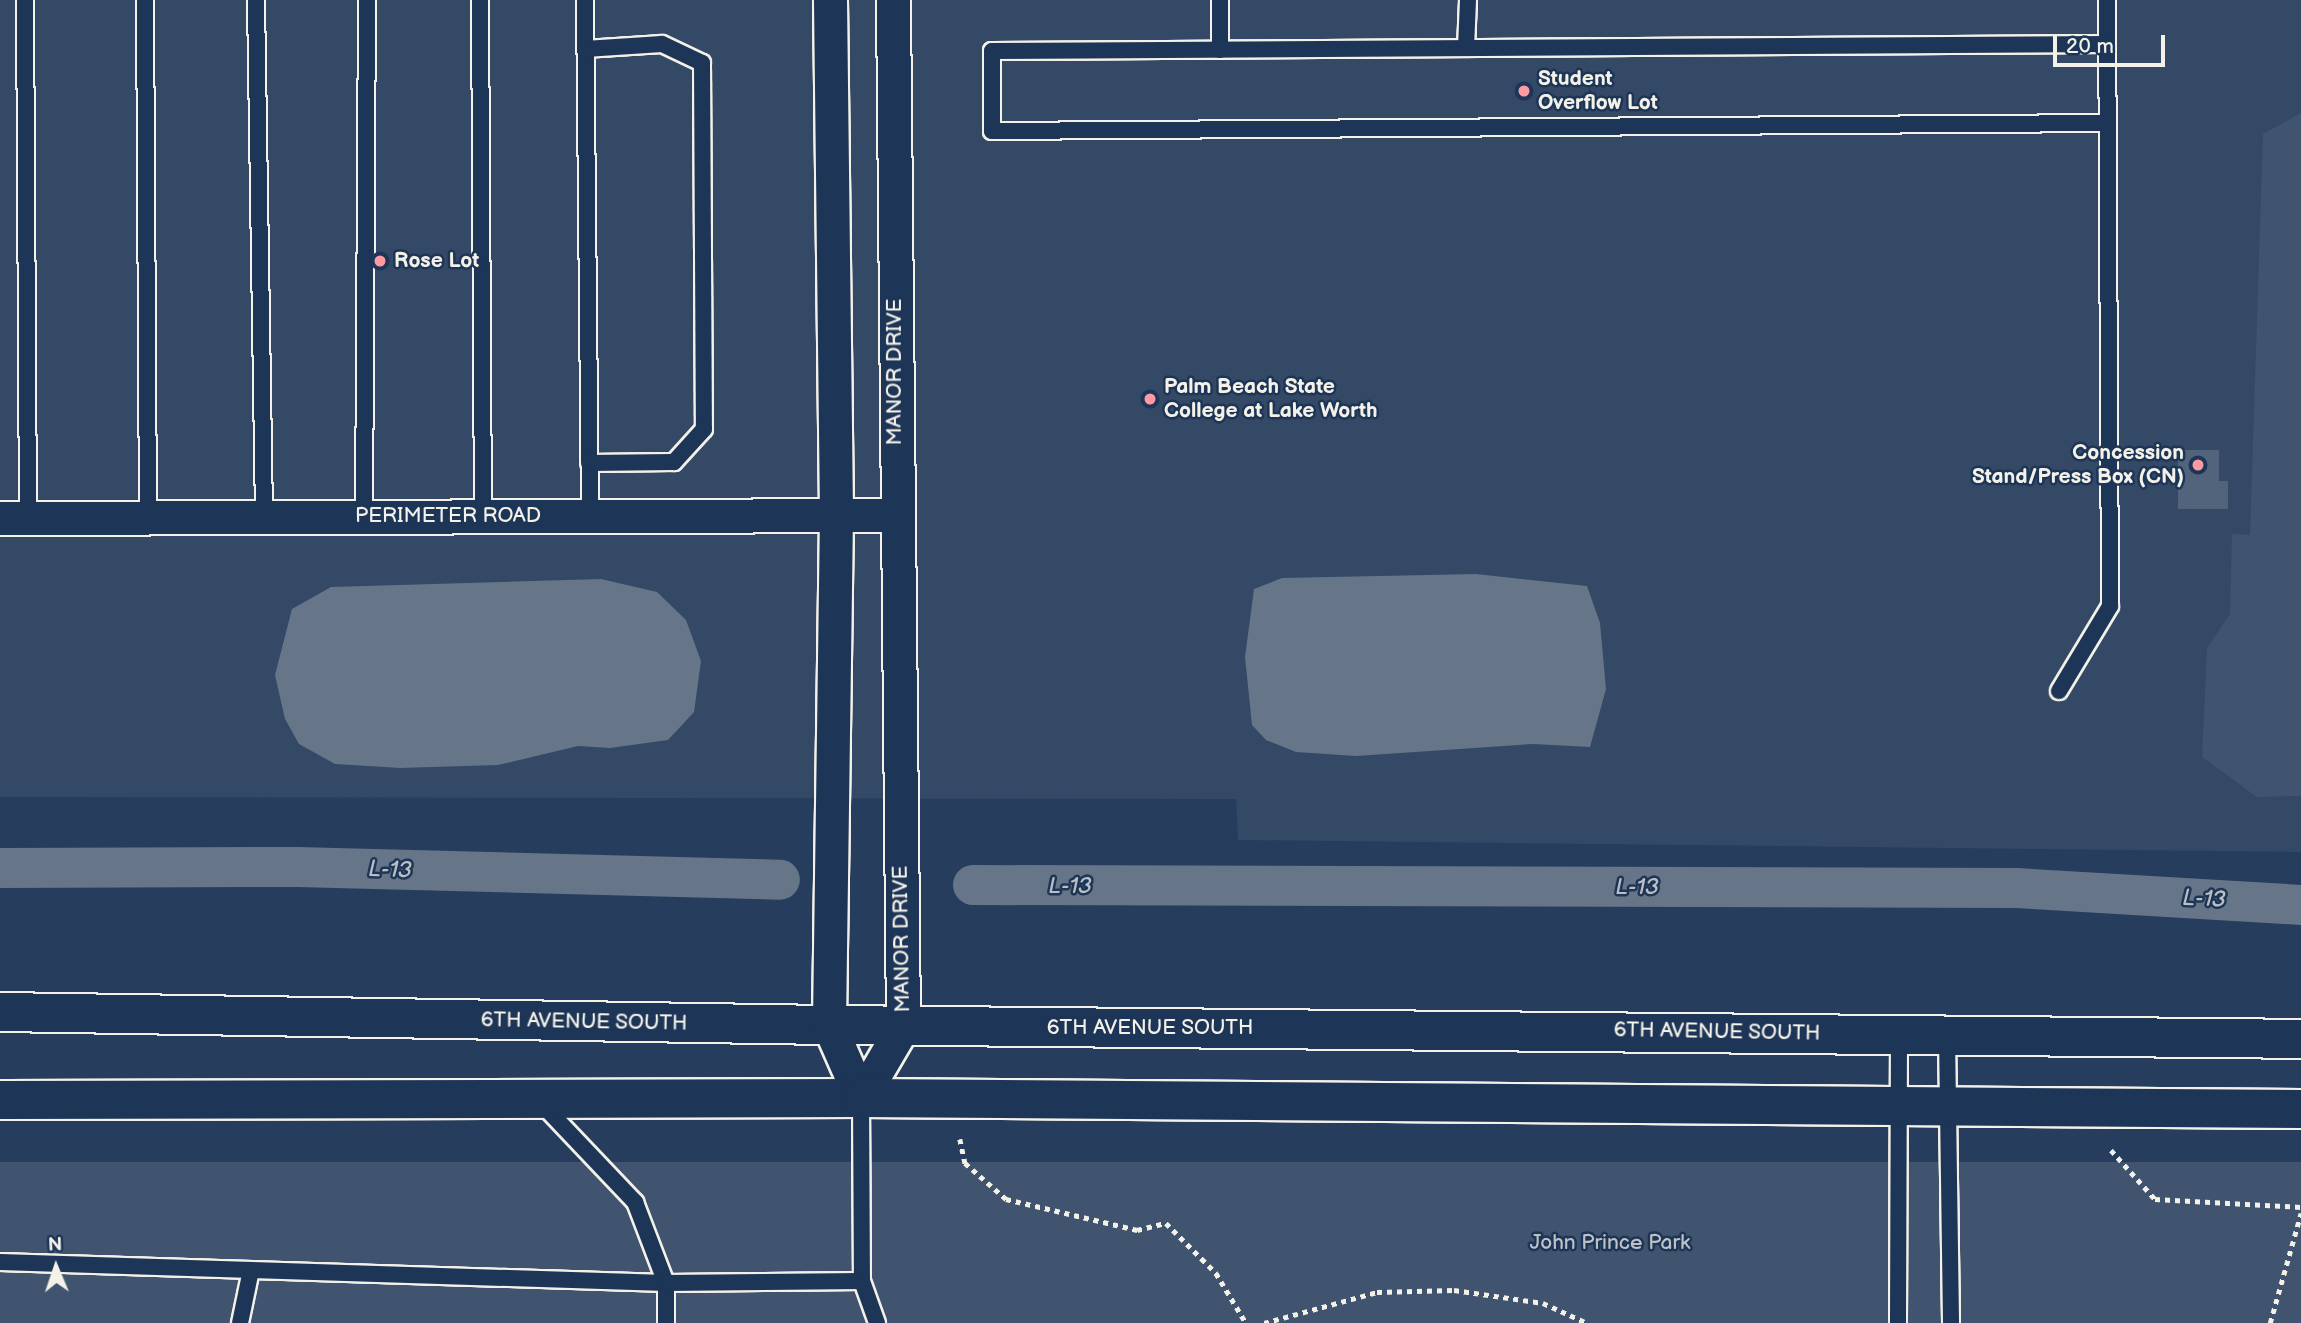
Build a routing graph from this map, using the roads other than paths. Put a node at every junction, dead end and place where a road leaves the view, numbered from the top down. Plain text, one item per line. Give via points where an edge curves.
1 (25, 0) edge
2 (145, 0) edge
3 (256, 0) edge
4 (367, 0) edge
5 (480, 0) edge
6 (585, 0) edge
7 (830, 0) edge
8 (893, 0) edge
9 (1220, 0) edge
10 (1468, 0) edge
11 (2107, 0) edge
12 (2107, 44) junction
13 (1466, 48) junction
14 (585, 49) junction
15 (1220, 50) junction
16 (2107, 123) junction
17 (589, 463) junction
18 (896, 514) junction
19 (836, 515) junction
20 (483, 516) junction
21 (590, 516) junction
22 (148, 517) junction
23 (264, 517) junction
24 (364, 517) junction
25 (14, 518) edge
26 (2059, 691) dead end
27 (0, 1012) edge
28 (829, 1026) junction
29 (903, 1026) junction
30 (1899, 1034) junction
31 (1947, 1035) junction
32 (2301, 1039) edge
33 (537, 1098) junction
34 (862, 1098) junction
35 (0, 1100) edge
36 (1900, 1105) junction
37 (1948, 1106) junction
38 (2301, 1109) edge
39 (0, 1262) edge
40 (251, 1270) junction
41 (862, 1281) junction
42 (666, 1283) junction
43 (240, 1323) edge
44 (666, 1323) edge
45 (877, 1323) edge
46 (1898, 1323) edge
47 (1951, 1323) edge

1 - 25 lane
2 - 22 lane
3 - 23 lane
4 - 24 lane
5 - 20 lane
6 - 14 lane
7 - 19 street
8 - 18 street, MANOR DRIVE
9 - 15 lane
10 - 13 lane
11 - 12 lane
12 - 13 lane
12 - 16 lane
13 - 15 lane
14 - 17 lane
14 - 17 lane via 662,44 702,63 704,429 674,462
15 - 16 lane via 992,51 992,131
16 - 26 lane via 2110,606
17 - 21 lane
18 - 19 street, PERIMETER ROAD
18 - 29 street, MANOR DRIVE
19 - 21 street, PERIMETER ROAD
19 - 28 street
20 - 21 street, PERIMETER ROAD
20 - 24 street, PERIMETER ROAD
22 - 23 street, PERIMETER ROAD
22 - 25 street, PERIMETER ROAD
23 - 24 street, PERIMETER ROAD
27 - 28 street, 6TH AVENUE SOUTH
28 - 29 street, 6TH AVENUE SOUTH
28 - 34 street
29 - 30 street, 6TH AVENUE SOUTH
29 - 34 street, MANOR DRIVE
30 - 31 street, 6TH AVENUE SOUTH
30 - 36 lane
31 - 32 street, 6TH AVENUE SOUTH
31 - 37 lane
33 - 34 street
33 - 35 street
33 - 42 lane via 635,1202
34 - 36 street
34 - 41 lane
36 - 37 street
36 - 46 lane
37 - 38 street
37 - 47 lane
39 - 40 lane
40 - 42 lane
40 - 43 lane
41 - 42 lane
41 - 45 lane
42 - 44 lane

